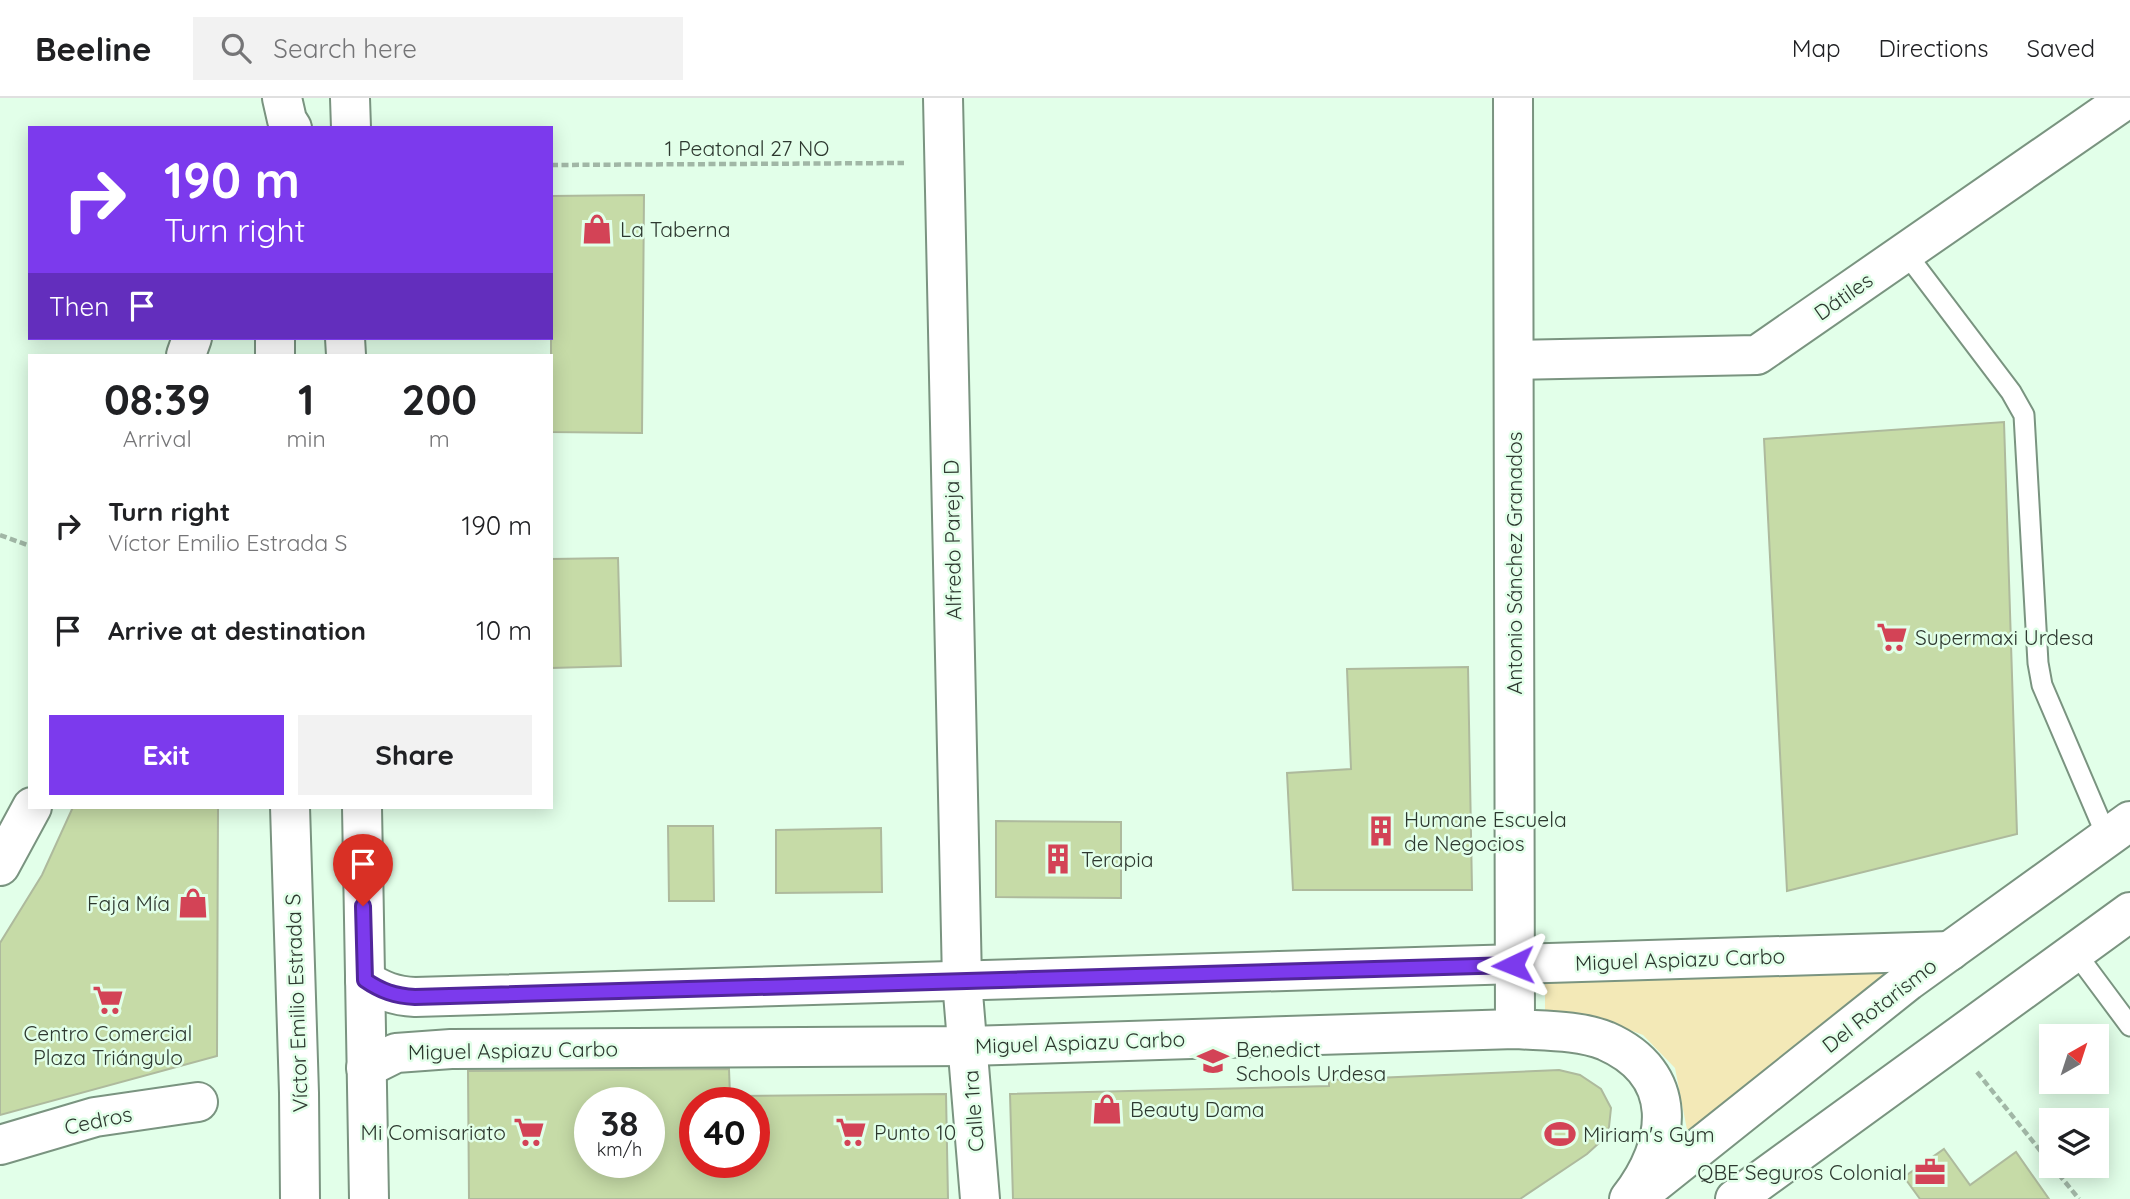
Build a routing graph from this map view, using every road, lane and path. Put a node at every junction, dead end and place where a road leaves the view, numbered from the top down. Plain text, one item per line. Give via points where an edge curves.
1 (267, 98) edge
2 (282, 98) edge
3 (350, 98) edge
4 (943, 98) edge
5 (1513, 98) edge
6 (2128, 98) edge
7 (268, 126) edge
8 (291, 126) edge
9 (351, 126) edge
10 (943, 162) junction
11 (553, 165) edge
12 (1905, 252) junction
13 (1515, 360) junction
14 (0, 535) edge
15 (28, 545) edge
16 (31, 809) edge
17 (290, 809) edge
18 (362, 809) edge
19 (2118, 829) edge
20 (0, 866) edge
21 (2130, 912) edge
22 (1950, 951) junction
23 (2075, 952) junction
24 (1513, 965) junction
25 (365, 980) junction
26 (962, 981) junction
27 (2130, 1026) edge
28 (1515, 1029) junction
29 (1952, 1041) junction
30 (968, 1046) junction
31 (366, 1068) junction
32 (198, 1102) dead end
33 (0, 1144) edge
34 (2039, 1150) edge
35 (2062, 1178) edge
36 (300, 1199) edge
37 (369, 1199) edge
38 (980, 1199) edge
39 (1632, 1199) edge
40 (1735, 1199) edge
41 (2079, 1199) edge

1 - 7 street
2 - 8 street
3 - 9 street
4 - 10 street, Alfredo Pareja D
5 - 13 street, Antonio Sánchez Granados
6 - 12 street, Dátiles
10 - 11 path, 1 Peatonal 27 NO
10 - 26 street, Alfredo Pareja D
12 - 13 street, Dátiles via 1757,355
12 - 19 lane via 2024,415 2042,685
13 - 24 street, Antonio Sánchez Granados
14 - 15 path
16 - 20 street
17 - 36 street, Víctor Emilio Estrada S
18 - 25 street
19 - 22 street, Del Rotarismo
21 - 23 street
22 - 24 street, Miguel Aspiazu Carbo
22 - 39 street, Del Rotarismo
23 - 27 lane
23 - 29 street
24 - 26 street, Miguel Aspiazu Carbo
24 - 28 street, Antonio Sánchez Granados
25 - 26 street, Miguel Aspiazu Carbo via 380,990 415,997
25 - 31 street
26 - 30 street, Calle 1ra
28 - 30 street, Miguel Aspiazu Carbo
28 - 39 street, Miguel Aspiazu Carbo via 1605,1041 1647,1073 1663,1107 1663,1125 1655,1160
29 - 34 path
29 - 40 street
30 - 31 street, Miguel Aspiazu Carbo via 451,1049 396,1053
30 - 38 street, Calle 1ra
31 - 37 street
32 - 33 street, Cedros via 95,1117
35 - 41 path

